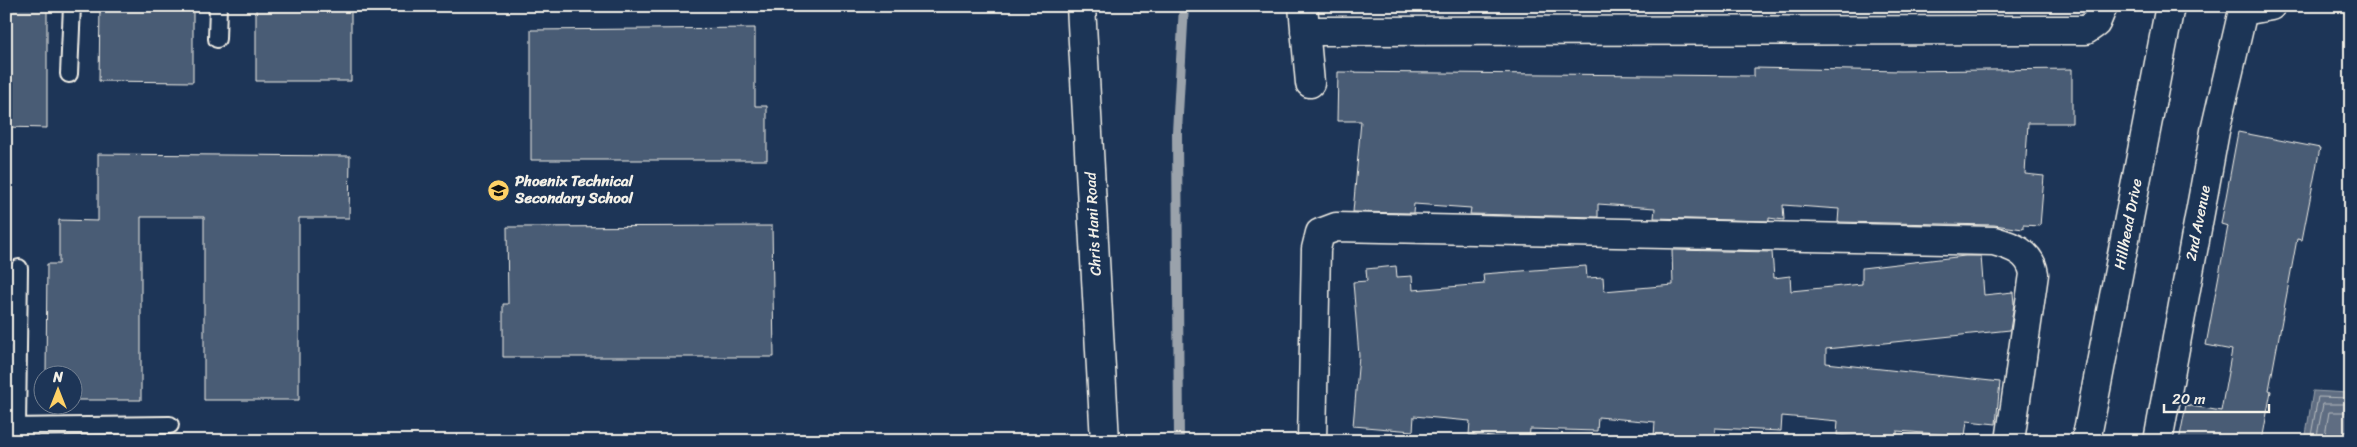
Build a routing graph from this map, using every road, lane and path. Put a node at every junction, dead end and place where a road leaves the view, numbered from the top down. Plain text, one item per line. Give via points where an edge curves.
1 (72, 6) edge
2 (218, 6) edge
3 (1081, 6) edge
4 (2104, 6) edge
5 (2170, 6) edge
6 (2270, 6) edge
7 (2243, 9) edge
8 (1304, 19) edge
9 (217, 39) dead end
10 (69, 74) dead end
11 (1310, 83) dead end
12 (19, 268) dead end
13 (170, 425) dead end
14 (11, 427) edge
15 (1105, 441) edge
16 (1312, 441) edge
17 (2010, 441) edge
18 (2086, 441) edge
19 (2158, 441) edge

1 - 10 lane
2 - 9 lane
3 - 15 street, Chris Hani Road
4 - 8 street via 2096,23 2086,30
5 - 18 street, Hillhead Drive
6 - 7 street
7 - 19 street, 2nd Avenue via 2216,131
8 - 11 street
12 - 14 lane
13 - 14 lane
16 - 17 street via 1316,249 1320,233 1336,227 1994,241 2021,251 2033,263 2034,286

